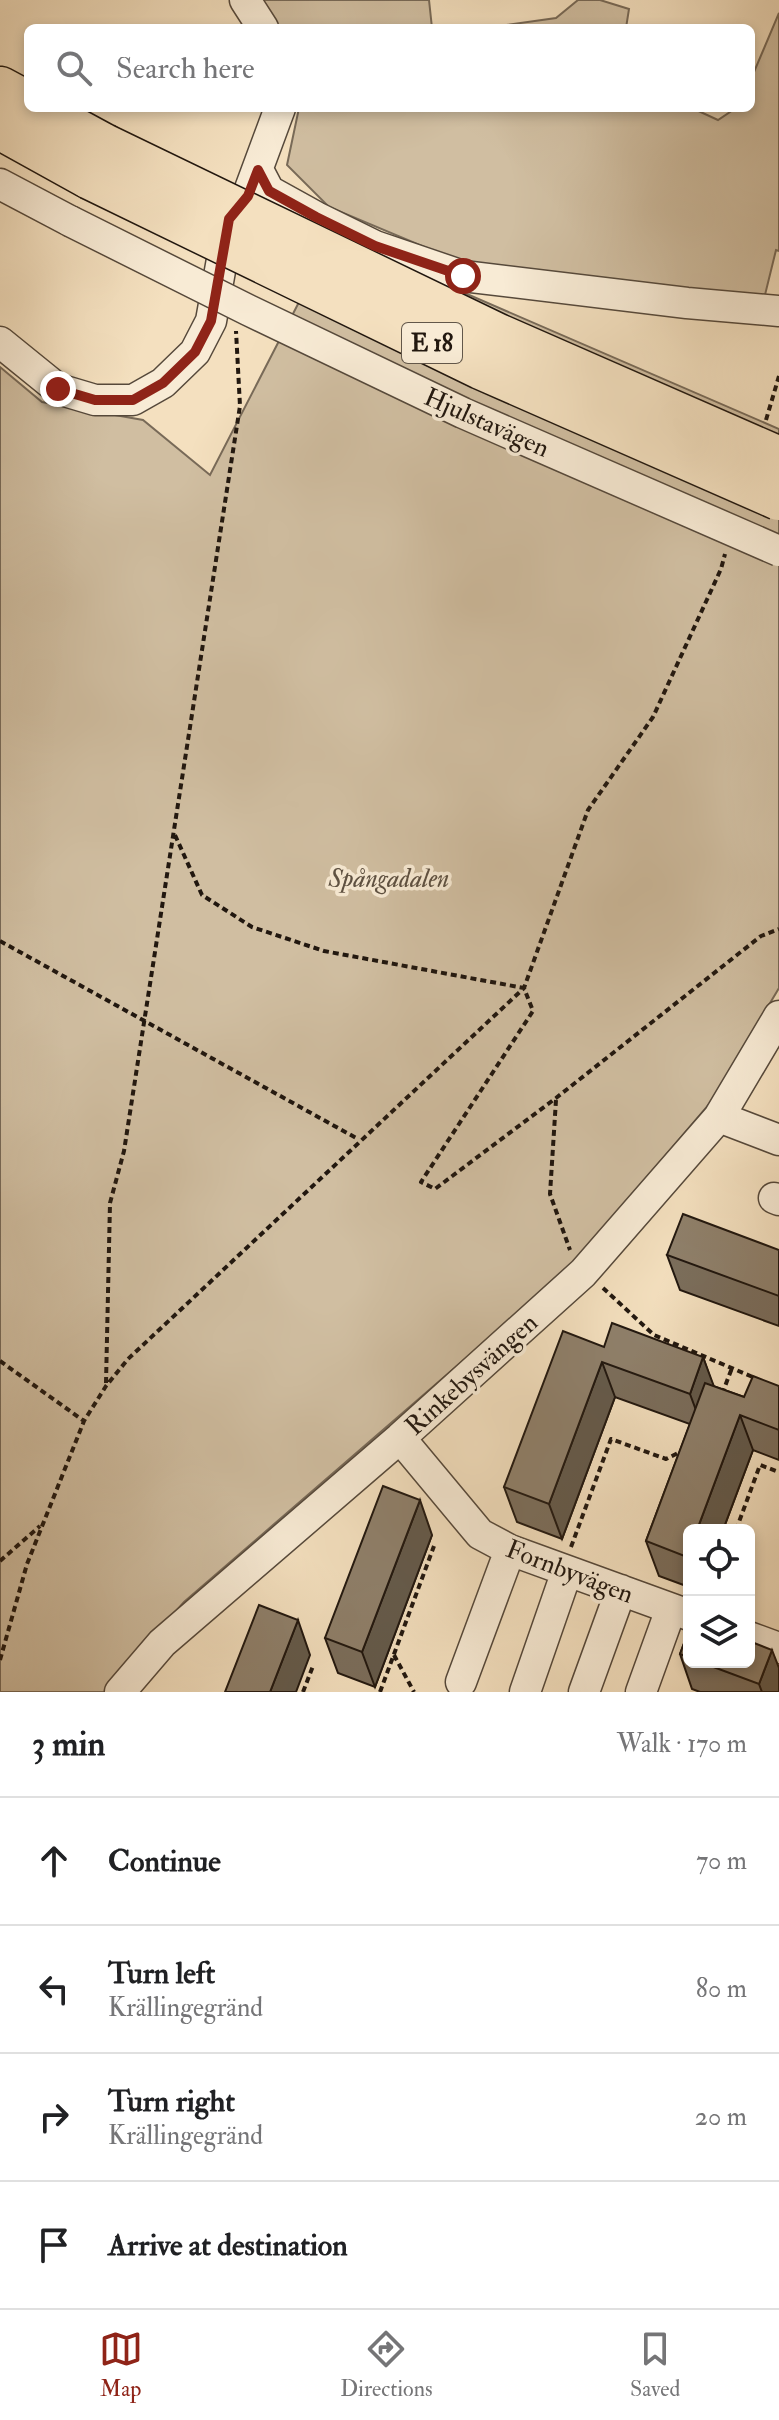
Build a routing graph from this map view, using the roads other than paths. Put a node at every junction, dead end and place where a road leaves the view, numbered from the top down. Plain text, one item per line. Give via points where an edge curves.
1 (245, 0) edge
2 (260, 24) edge
3 (0, 89) edge
4 (24, 102) edge
5 (39, 112) edge
6 (279, 112) edge
7 (0, 127) edge
8 (97, 161) junction
9 (258, 170) junction
10 (0, 184) edge
11 (0, 191) edge
12 (70, 221) junction
13 (779, 311) edge
14 (0, 342) edge
15 (779, 459) edge
16 (779, 498) edge
17 (779, 551) edge
18 (779, 1016) edge
19 (719, 1117) junction
20 (779, 1140) edge
21 (400, 1438) junction
22 (510, 1550) junction
23 (569, 1560) junction
24 (621, 1590) junction
25 (680, 1612) edge
26 (755, 1639) edge
27 (779, 1648) edge
28 (461, 1682) dead end
29 (120, 1692) edge
30 (525, 1692) edge
31 (584, 1692) edge
32 (641, 1692) edge

1 - 2 street
3 - 4 highway
5 - 8 highway, E 18
6 - 9 street
7 - 8 highway, E 18
8 - 15 highway, E 18, bridge
8 - 16 highway, E 18, bridge via 481,367
9 - 13 street via 269,191 316,217 375,246 463,276
9 - 14 street via 248,196 229,219 211,321 195,352 163,383 133,400 95,400 58,389
10 - 12 street, Hjulstavägen
11 - 12 street, Hjulstavägen
12 - 17 street, Hjulstavägen, bridge via 463,413
18 - 19 street, Rinkebysvängen
19 - 20 street
19 - 21 street, Rinkebysvängen via 583,1273
21 - 22 street, Fornbyvägen via 480,1534
21 - 29 street, Rinkebysvängen via 162,1643
22 - 23 street, Fornbyvägen
22 - 28 street
23 - 24 street, Fornbyvägen
23 - 30 street
24 - 25 street, Fornbyvägen
24 - 31 street
25 - 32 street
26 - 27 street

